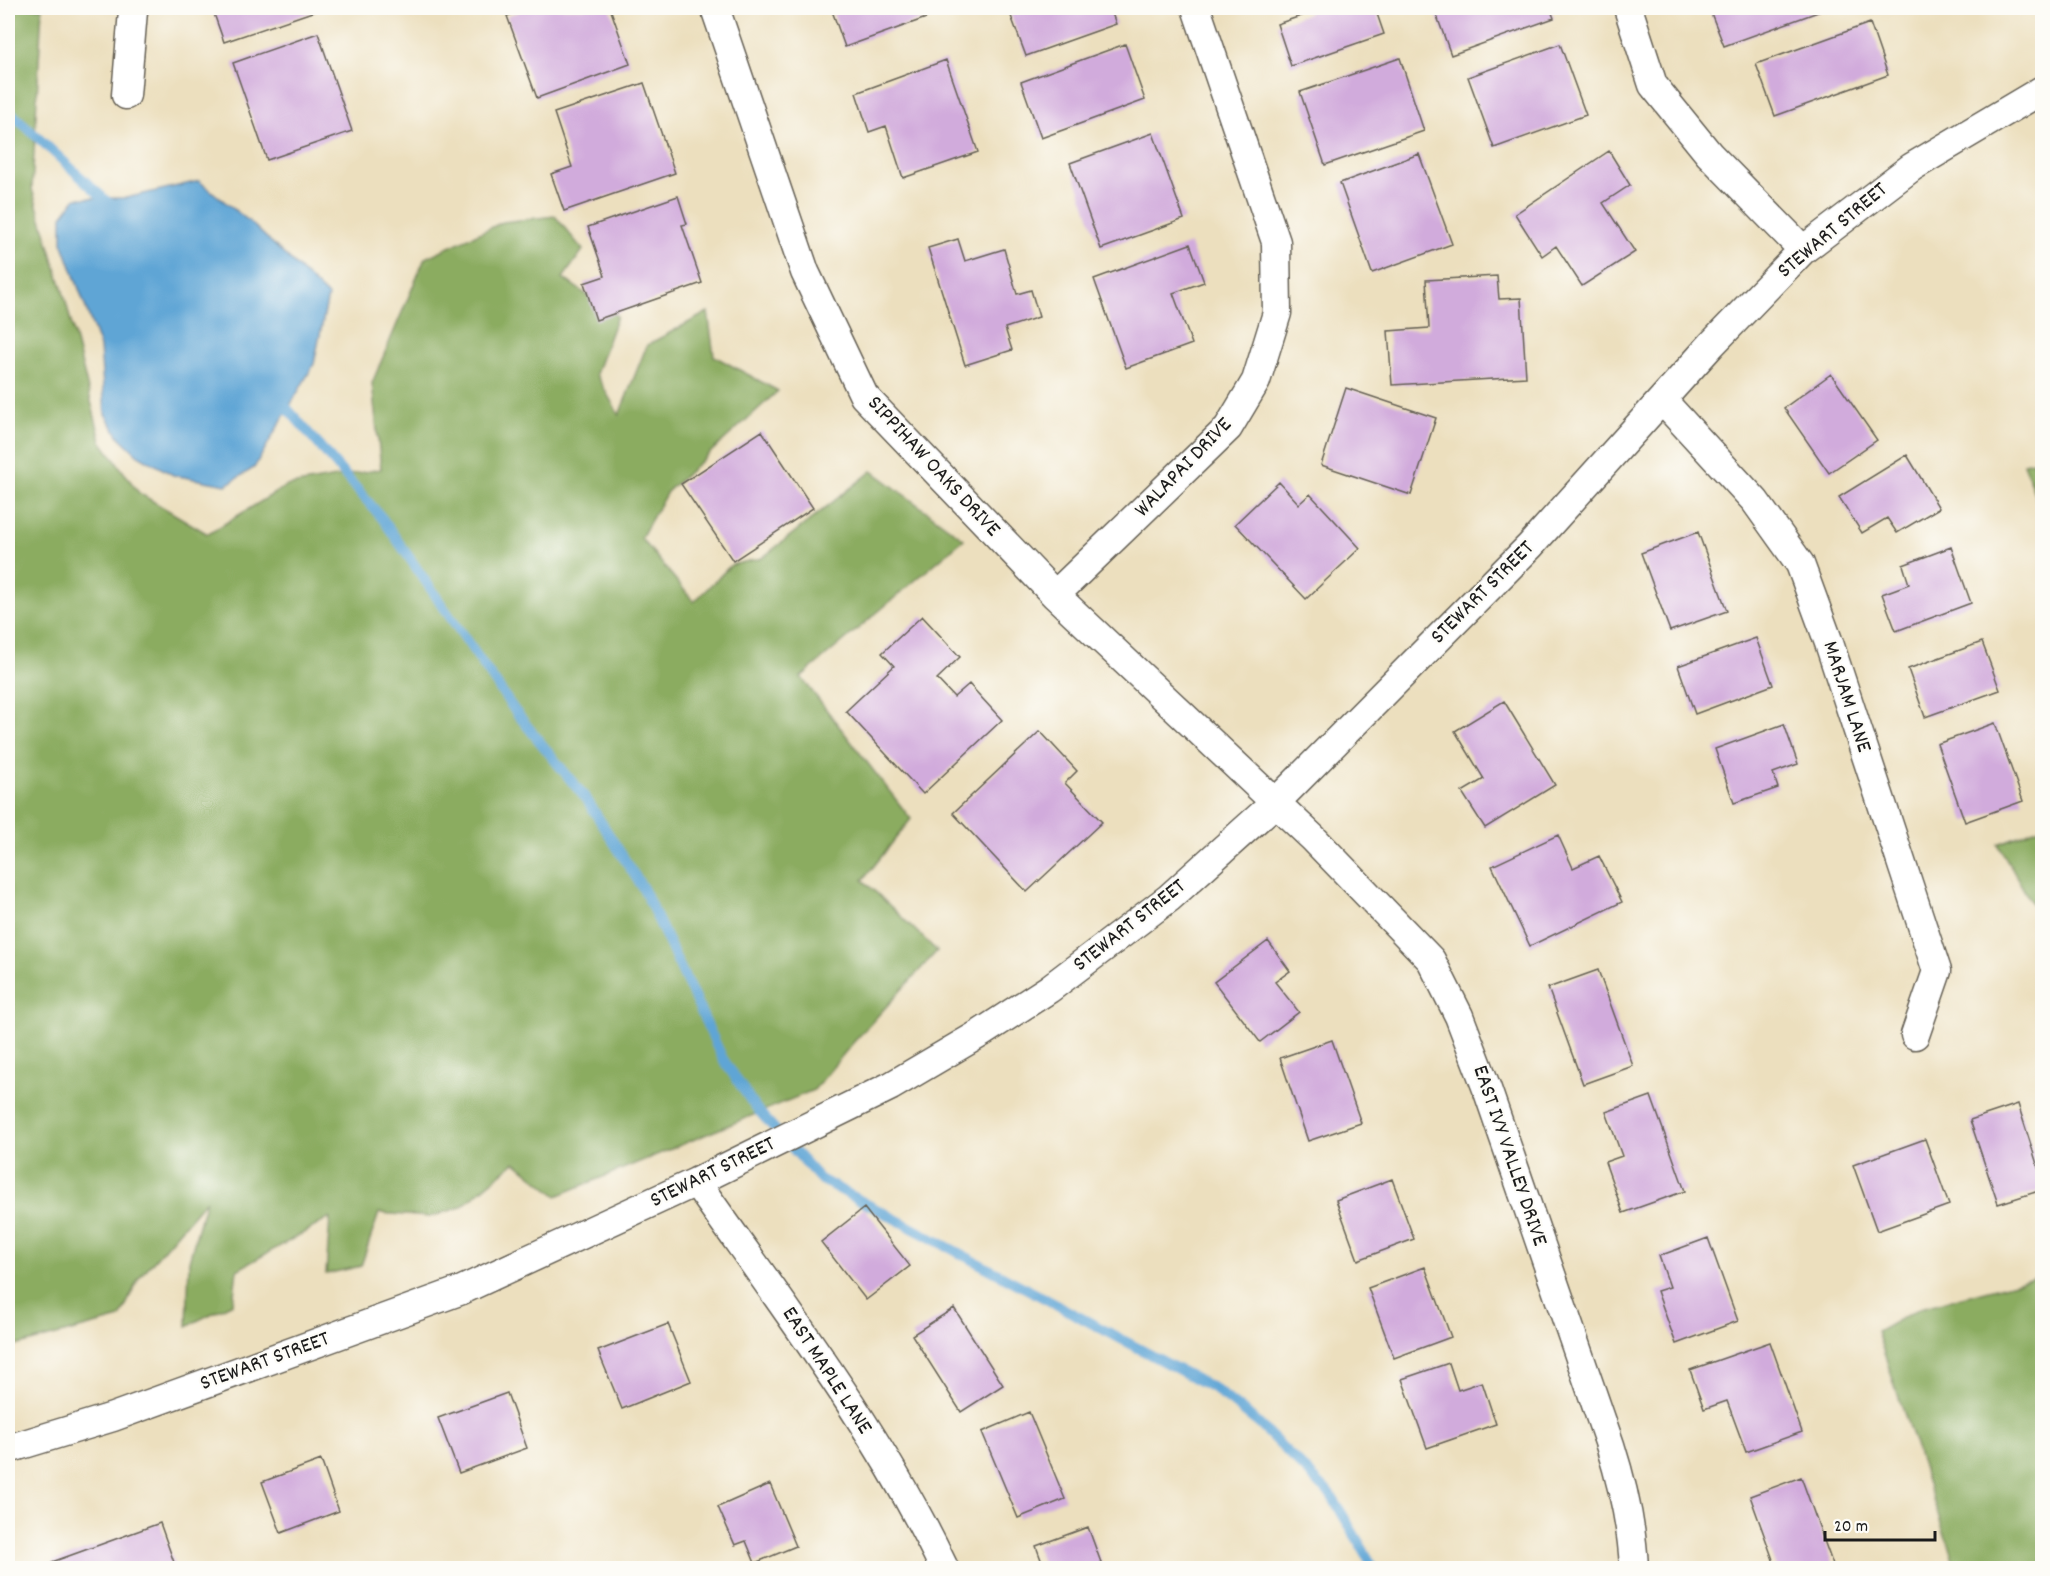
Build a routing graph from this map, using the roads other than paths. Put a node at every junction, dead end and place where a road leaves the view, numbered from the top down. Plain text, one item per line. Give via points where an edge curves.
1 (132, 8) edge
2 (715, 8) edge
3 (1196, 8) edge
4 (1628, 8) edge
5 (2043, 90) edge
6 (126, 95) dead end
7 (1803, 250) junction
8 (1662, 400) junction
9 (1055, 595) junction
10 (1276, 802) junction
11 (1916, 1035) dead end
12 (696, 1182) junction
13 (8, 1449) edge
14 (944, 1569) edge
15 (1634, 1569) edge

1 - 6 street
2 - 9 street, SIPPIHAW OAKS DRIVE via 805,272 864,396
3 - 9 street, WALAPAI DRIVE via 1276,242 1277,313 1256,381 1228,428
4 - 7 street via 1653,85 1709,154
5 - 7 street, STEWART STREET via 1912,167
7 - 8 street, STEWART STREET
8 - 10 street, STEWART STREET via 1530,546
8 - 11 street, MARJAM LANE via 1755,501 1800,564 1936,971
9 - 10 street, SIPPIHAW OAKS DRIVE
10 - 12 street, STEWART STREET via 1169,898 1049,989 891,1086
10 - 15 street, EAST IVY VALLEY DRIVE via 1431,960 1459,1016 1624,1487
12 - 13 street, STEWART STREET via 462,1290 112,1417
12 - 14 street, EAST MAPLE LANE via 838,1385 907,1498

